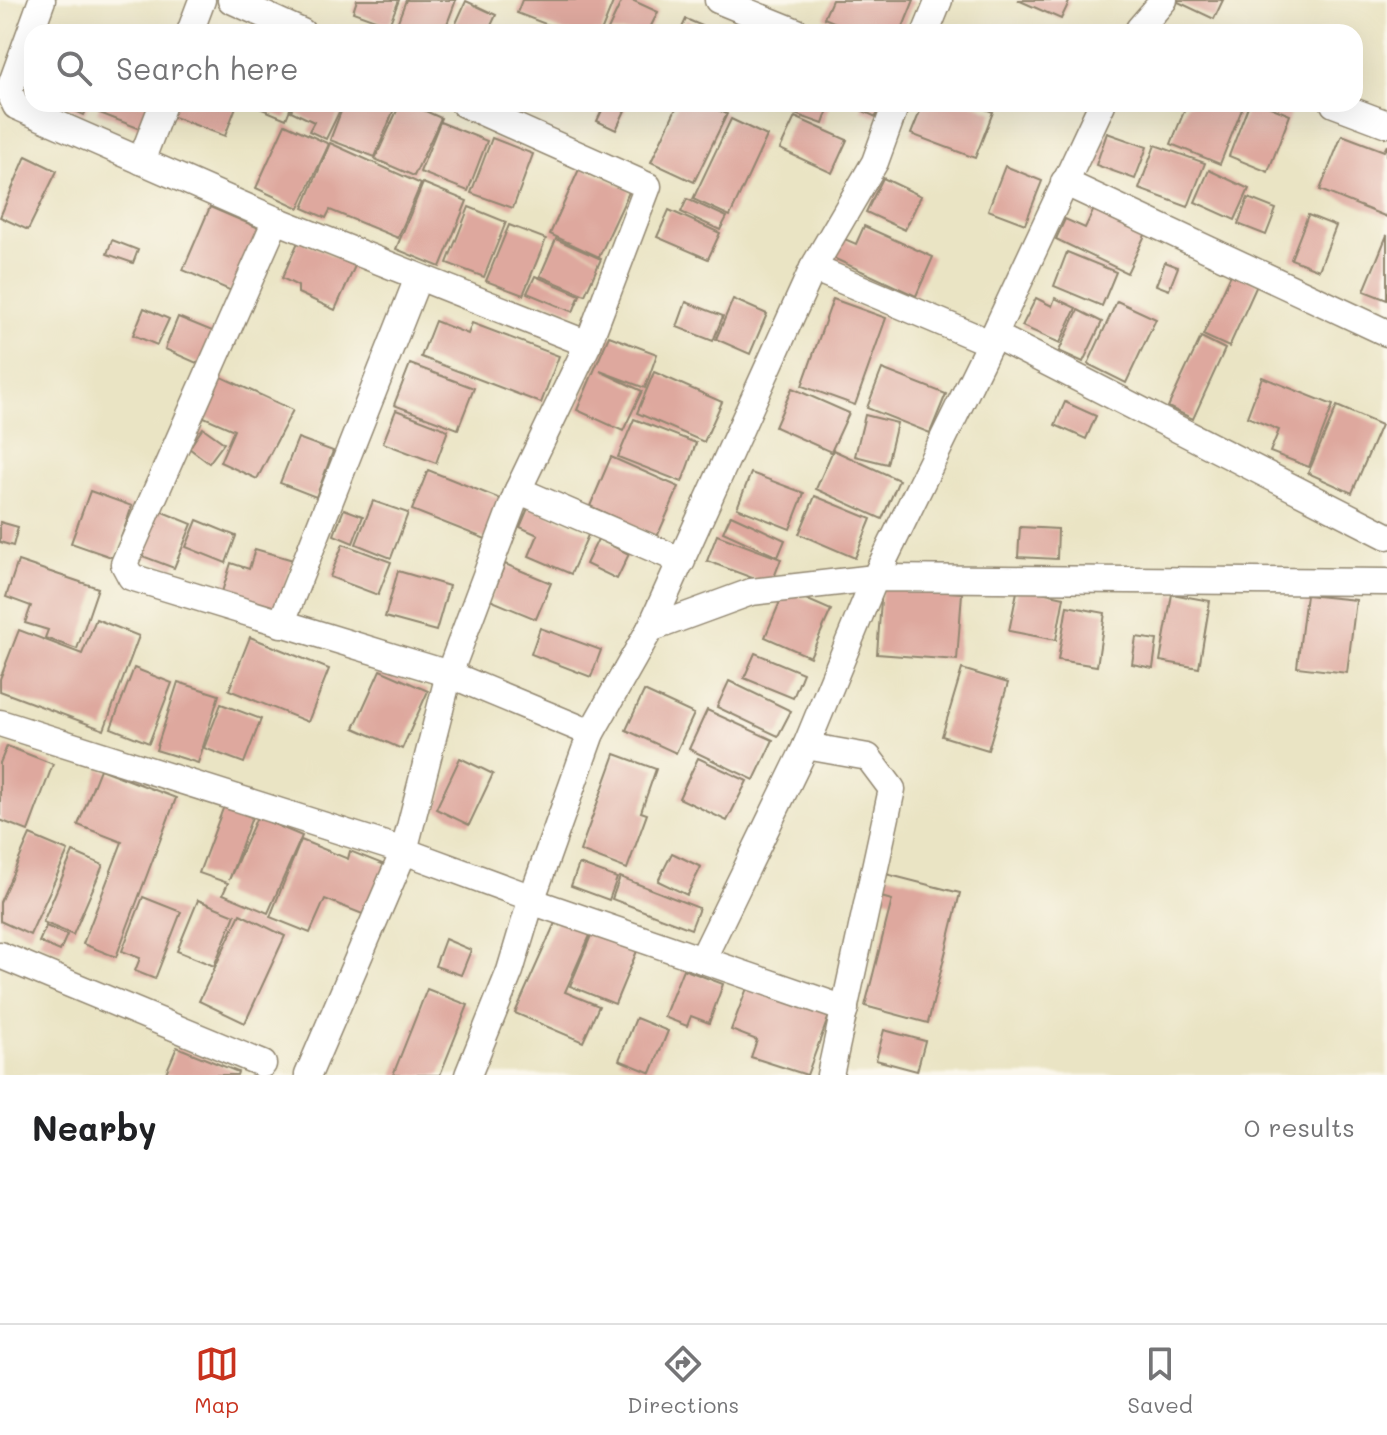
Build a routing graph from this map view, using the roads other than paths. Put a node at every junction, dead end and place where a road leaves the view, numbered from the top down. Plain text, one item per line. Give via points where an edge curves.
1 (42, 0) edge
2 (202, 0) edge
3 (231, 0) edge
4 (718, 0) edge
5 (939, 0) edge
6 (1164, 0) edge
7 (33, 24) edge
8 (193, 24) edge
9 (284, 24) edge
10 (777, 24) edge
11 (929, 24) edge
12 (1146, 24) edge
13 (24, 50) edge
14 (24, 110) edge
15 (30, 112) edge
16 (160, 112) edge
17 (482, 112) edge
18 (893, 112) edge
19 (1098, 112) edge
20 (1355, 112) edge
21 (1387, 124) edge
22 (141, 161) junction
23 (1064, 182) junction
24 (276, 220) junction
25 (813, 268) junction
26 (418, 278) junction
27 (1387, 333) edge
28 (992, 339) junction
29 (588, 344) junction
30 (518, 490) junction
31 (1387, 536) edge
32 (682, 561) junction
33 (875, 578) junction
34 (1387, 582) edge
35 (281, 624) junction
36 (650, 629) junction
37 (449, 674) junction
38 (0, 723) edge
39 (591, 733) junction
40 (806, 746) junction
41 (404, 851) junction
42 (531, 900) junction
43 (0, 955) edge
44 (702, 960) junction
45 (845, 1009) junction
46 (261, 1069) edge
47 (295, 1075) edge
48 (308, 1075) edge
49 (468, 1075) edge
50 (830, 1075) edge

1 - 7 street
2 - 8 street
3 - 9 street
4 - 10 street
5 - 11 street
6 - 12 street
13 - 14 street via 9,91 16,106
15 - 22 street
16 - 22 street
17 - 29 street via 648,186
18 - 25 street via 875,162
19 - 23 street
20 - 21 street
22 - 24 street
23 - 27 street
23 - 28 street
24 - 26 street
24 - 35 street via 124,564 131,577
25 - 28 street
25 - 32 street
26 - 29 street
26 - 35 street
28 - 31 street
28 - 33 street
29 - 30 street
30 - 32 street
30 - 37 street
32 - 36 street
33 - 34 street
33 - 36 street via 751,592
33 - 40 street
35 - 37 street
36 - 39 street
37 - 39 street
37 - 41 street
38 - 41 street
39 - 42 street
40 - 44 street
40 - 45 street via 868,757 892,789
41 - 42 street
41 - 48 street
42 - 44 street
42 - 49 street via 510,971
43 - 46 street
44 - 45 street
45 - 50 street
46 - 47 street

